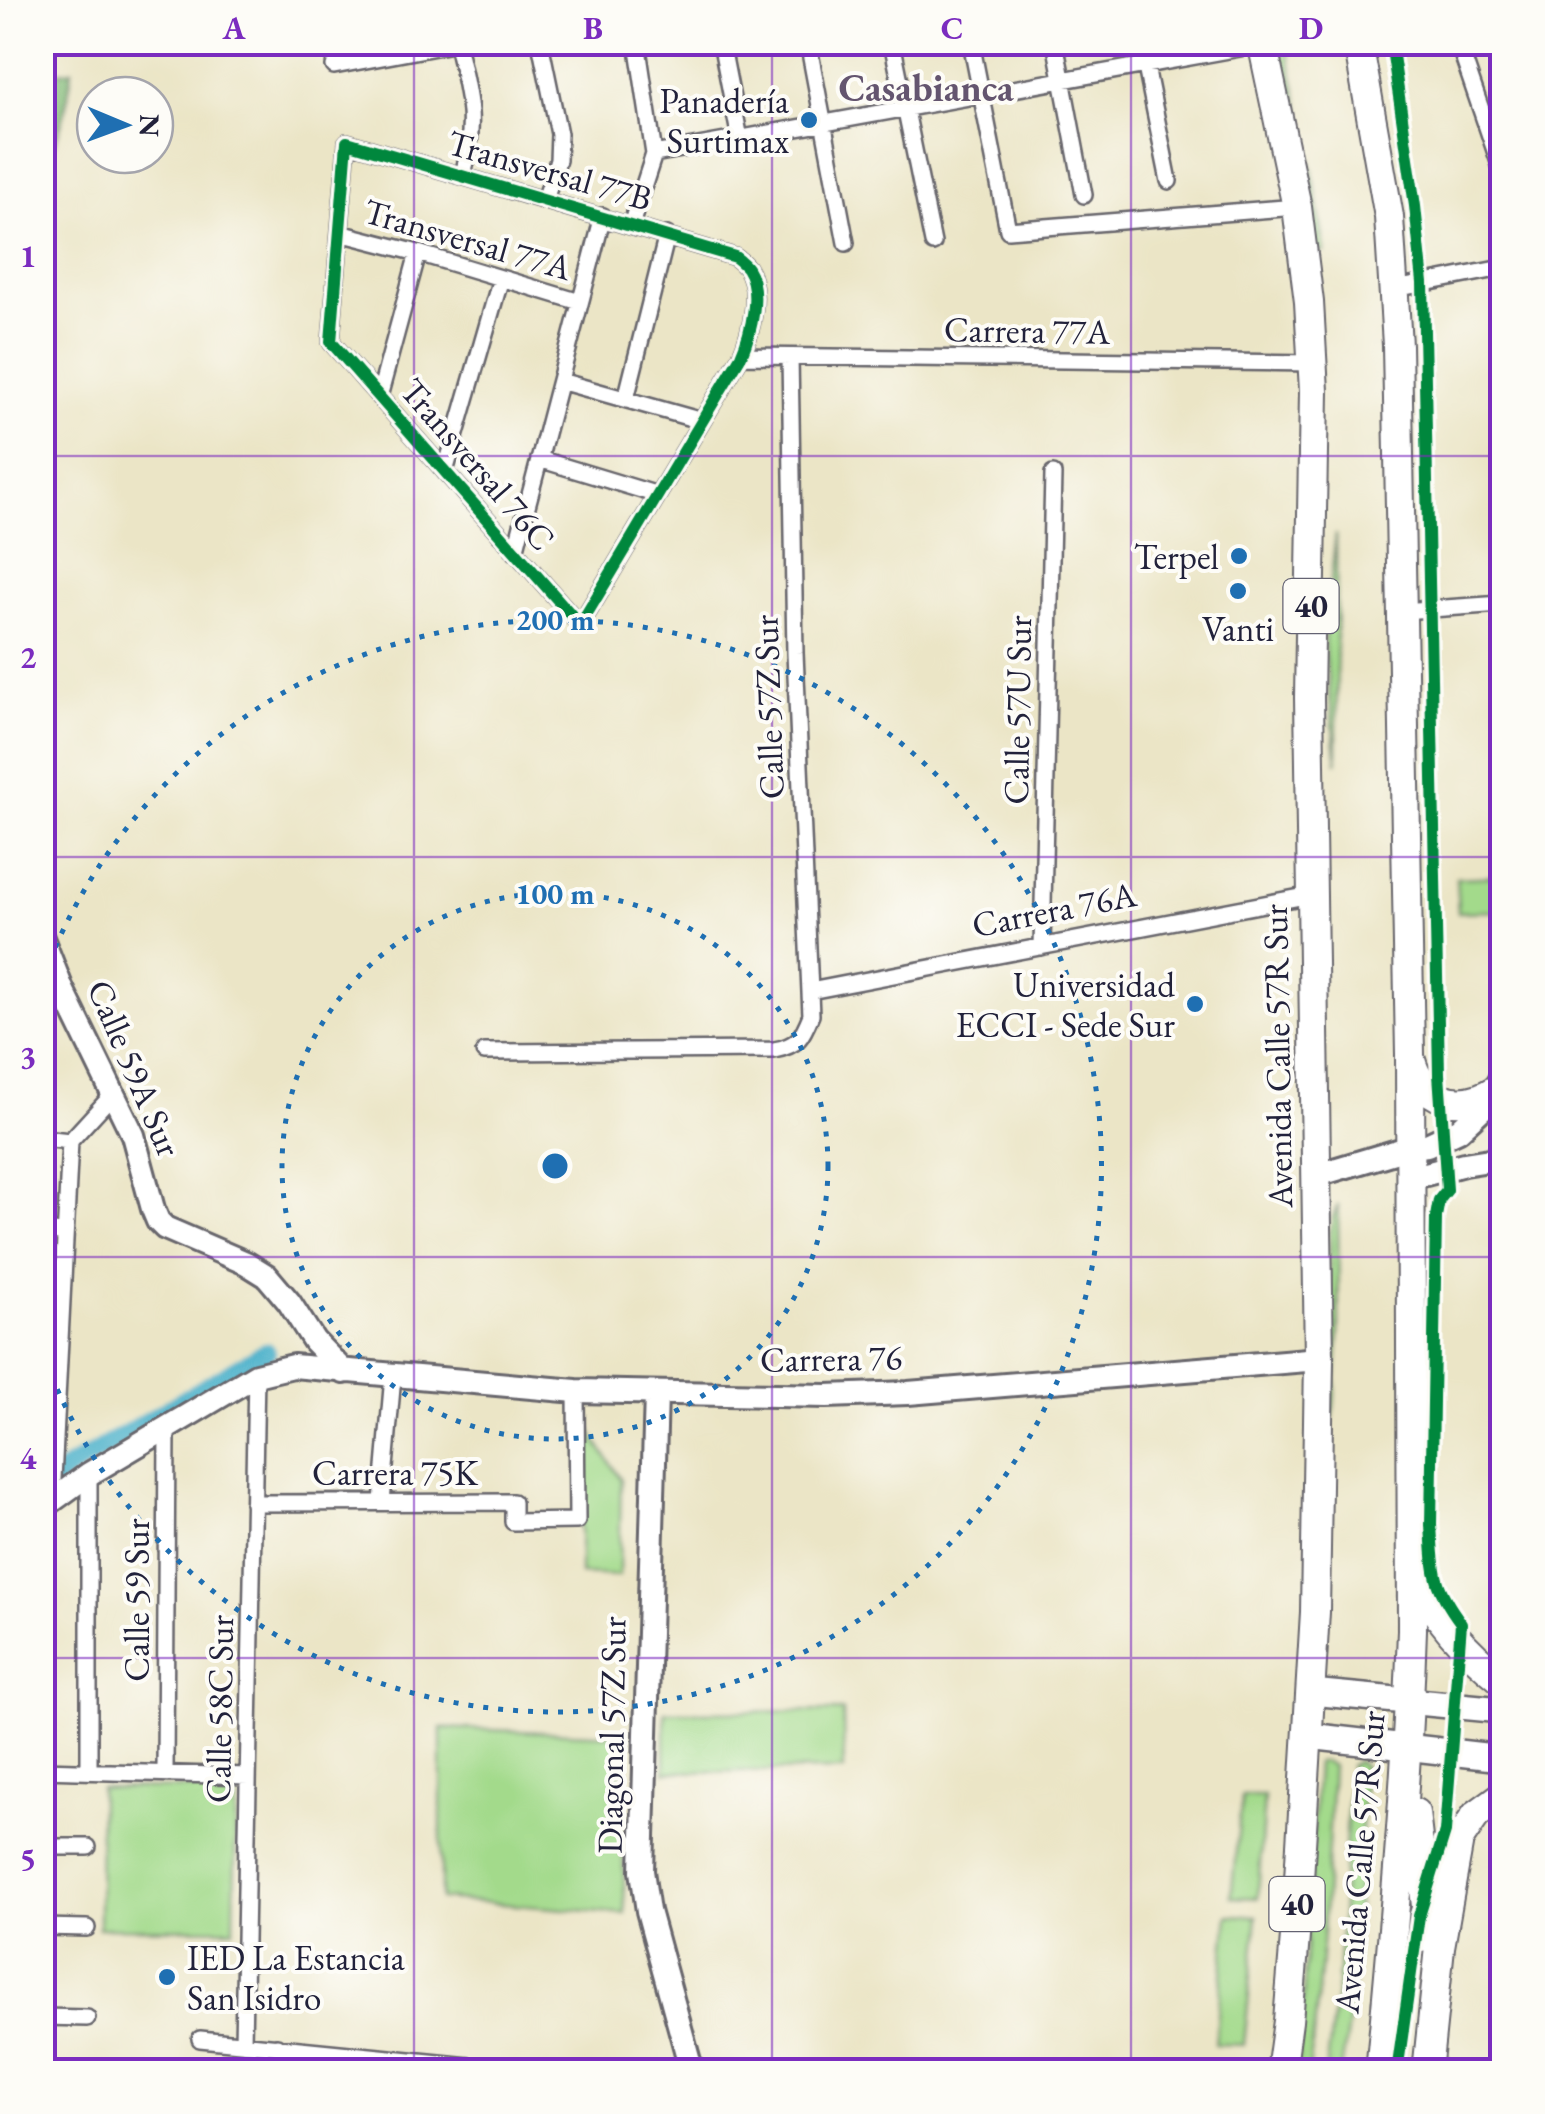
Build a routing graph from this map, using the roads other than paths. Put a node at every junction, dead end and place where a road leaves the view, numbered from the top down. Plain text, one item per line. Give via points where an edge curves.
1 (540, 42) edge
2 (636, 42) edge
3 (721, 42) edge
4 (808, 42) edge
5 (892, 42) edge
6 (971, 42) edge
7 (1055, 42) edge
8 (1141, 42) edge
9 (1358, 42) edge
10 (1458, 42) edge
11 (460, 43) edge
12 (1262, 43) edge
13 (424, 46) edge
14 (1146, 65) junction
15 (334, 66) dead end
16 (1062, 80) junction
17 (981, 95) junction
18 (905, 109) junction
19 (1502, 112) edge
20 (1484, 117) junction
21 (822, 124) junction
22 (740, 139) junction
23 (654, 154) junction
24 (1502, 171) edge
25 (462, 176) junction
26 (1169, 181) dead end
27 (1084, 194) dead end
28 (545, 200) junction
29 (1297, 207) junction
30 (603, 216) junction
31 (632, 225) junction
32 (340, 233) junction
33 (667, 235) junction
34 (933, 242) dead end
35 (846, 243) dead end
36 (418, 253) junction
37 (1502, 268) edge
38 (501, 278) junction
39 (1396, 289) junction
40 (580, 302) junction
41 (741, 356) junction
42 (790, 357) junction
43 (1313, 362) junction
44 (560, 380) junction
45 (379, 397) junction
46 (626, 399) junction
47 (702, 421) junction
48 (538, 459) junction
49 (445, 472) junction
50 (1053, 474) dead end
51 (658, 495) junction
52 (515, 552) junction
53 (1502, 604) edge
54 (1402, 611) junction
55 (1312, 895) junction
56 (42, 938) edge
57 (1042, 947) junction
58 (810, 991) junction
59 (52, 992) edge
60 (484, 1052) dead end
61 (1410, 1054) junction
62 (1499, 1083) edge
63 (114, 1093) junction
64 (42, 1138) edge
65 (70, 1141) junction
66 (1411, 1148) junction
67 (1502, 1158) edge
68 (1317, 1175) junction
69 (1411, 1178) junction
70 (42, 1230) edge
71 (65, 1234) junction
72 (42, 1314) edge
73 (61, 1317) junction
74 (1319, 1360) junction
75 (344, 1372) junction
76 (256, 1376) junction
77 (393, 1376) junction
78 (576, 1391) junction
79 (656, 1394) junction
80 (50, 1398) edge
81 (167, 1428) junction
82 (88, 1474) junction
83 (46, 1488) edge
84 (382, 1502) junction
85 (253, 1503) junction
86 (1412, 1566) junction
87 (1502, 1680) edge
88 (1311, 1692) junction
89 (1410, 1701) junction
90 (1502, 1710) edge
91 (1309, 1736) junction
92 (1408, 1747) junction
93 (1502, 1758) edge
94 (42, 1770) edge
95 (88, 1771) junction
96 (164, 1774) junction
97 (248, 1776) junction
98 (1502, 1796) edge
99 (42, 1847) edge
100 (88, 1847) dead end
101 (42, 1928) edge
102 (87, 1928) dead end
103 (1434, 1996) junction
104 (42, 2017) edge
105 (87, 2018) dead end
106 (200, 2038) dead end
107 (243, 2043) junction
108 (277, 2046) junction
109 (363, 2063) edge
110 (447, 2067) edge
111 (528, 2071) edge
112 (277, 2072) edge
113 (692, 2072) edge
114 (1281, 2072) edge
115 (1380, 2072) edge
116 (1426, 2072) edge

1 - 28 street via 559,134
2 - 23 street
3 - 22 street
4 - 21 street
5 - 18 street
6 - 17 street
7 - 16 street
8 - 14 street
9 - 39 highway, Avenida Calle 57R Sur
10 - 20 street
11 - 13 street
11 - 25 street via 472,122
12 - 14 street
12 - 29 highway, Avenida Calle 57R Sur / 40
13 - 15 street
14 - 16 street
14 - 26 street
16 - 17 street
16 - 27 street
17 - 18 street
17 - 29 street via 1008,230
18 - 21 street
18 - 34 street
19 - 20 street
20 - 24 street
21 - 22 street
21 - 35 street
22 - 23 street
23 - 31 street
25 - 28 street, Transversal 77B
25 - 32 street, Transversal 77B via 348,142
28 - 30 street, Transversal 77B
29 - 43 highway, Avenida Calle 57R Sur / 40
30 - 31 street, Transversal 77B
30 - 40 street
31 - 33 street, Transversal 77B
32 - 36 street, Transversal 77A
32 - 45 street, Transversal 76C via 331,342
33 - 41 street, Transversal 77B via 736,257 748,269 754,316
33 - 46 street
36 - 38 street, Transversal 77A
36 - 45 street
37 - 39 street
38 - 40 street, Transversal 77A
38 - 49 street
39 - 54 highway, Avenida Calle 57R Sur
40 - 44 street
41 - 42 street, Carrera 77A
41 - 47 street
42 - 43 street, Carrera 77A
42 - 58 street, Calle 57Z Sur
43 - 55 highway, Avenida Calle 57R Sur / 40
44 - 46 street
44 - 48 street
45 - 49 street, Transversal 76C
46 - 47 street
47 - 51 street
48 - 51 street
48 - 52 street
49 - 52 street, Transversal 76C
50 - 57 street, Calle 57U Sur
51 - 52 street, Transversal 76C via 580,625
53 - 54 street
54 - 61 highway, Avenida Calle 57R Sur
55 - 57 street, Carrera 76A
55 - 68 highway, Avenida Calle 57R Sur / 40
56 - 59 street, Calle 59A Sur
57 - 58 street, Carrera 76A
58 - 60 street, Calle 57Z Sur via 805,1031 790,1047 774,1050
59 - 63 street, Calle 59A Sur
61 - 62 highway via 1422,1084 1440,1098 1469,1102
61 - 66 highway, Avenida Calle 57R Sur
62 - 66 street via 1486,1106 1459,1130
63 - 65 street
63 - 75 street, Calle 59A Sur via 158,1221 267,1276
64 - 65 street
65 - 71 street
66 - 68 street
66 - 69 highway, Avenida Calle 57R Sur
67 - 69 street
68 - 74 highway, Avenida Calle 57R Sur / 40
69 - 86 highway, Avenida Calle 57R Sur
70 - 71 street
71 - 73 street
72 - 73 street
73 - 80 street
74 - 79 street, Carrera 76 via 888,1394
74 - 88 highway, Avenida Calle 57R Sur / 40
75 - 76 street, Carrera 76 via 292,1366
75 - 77 street, Carrera 76
76 - 81 street
76 - 85 street, Calle 58C Sur
77 - 78 street, Carrera 76
77 - 84 street
78 - 79 street, Carrera 76
78 - 84 street, Carrera 75K via 578,1522 513,1522 513,1502
79 - 113 street, Diagonal 57Z Sur via 642,1870
80 - 83 street
81 - 82 street
81 - 96 street, Calle 59 Sur
82 - 83 street
82 - 95 street
84 - 85 street, Carrera 75K
85 - 97 street, Calle 58C Sur
86 - 87 highway via 1439,1617
86 - 89 highway, Avenida Calle 57R Sur
88 - 89 main road
88 - 91 highway, Avenida Calle 57R Sur / 40
89 - 90 main road
89 - 92 highway, Avenida Calle 57R Sur
91 - 92 main road
91 - 114 highway, Avenida Calle 57R Sur / 40
92 - 93 main road
92 - 103 highway
92 - 115 highway, Avenida Calle 57R Sur
94 - 95 street
95 - 96 street
96 - 97 street
97 - 107 street, Calle 58C Sur
98 - 103 highway via 1476,1815 1459,1840
99 - 100 street
101 - 102 street
103 - 116 highway
104 - 105 street
106 - 107 street
107 - 108 street
108 - 109 street
108 - 112 street
109 - 110 street
110 - 111 street

